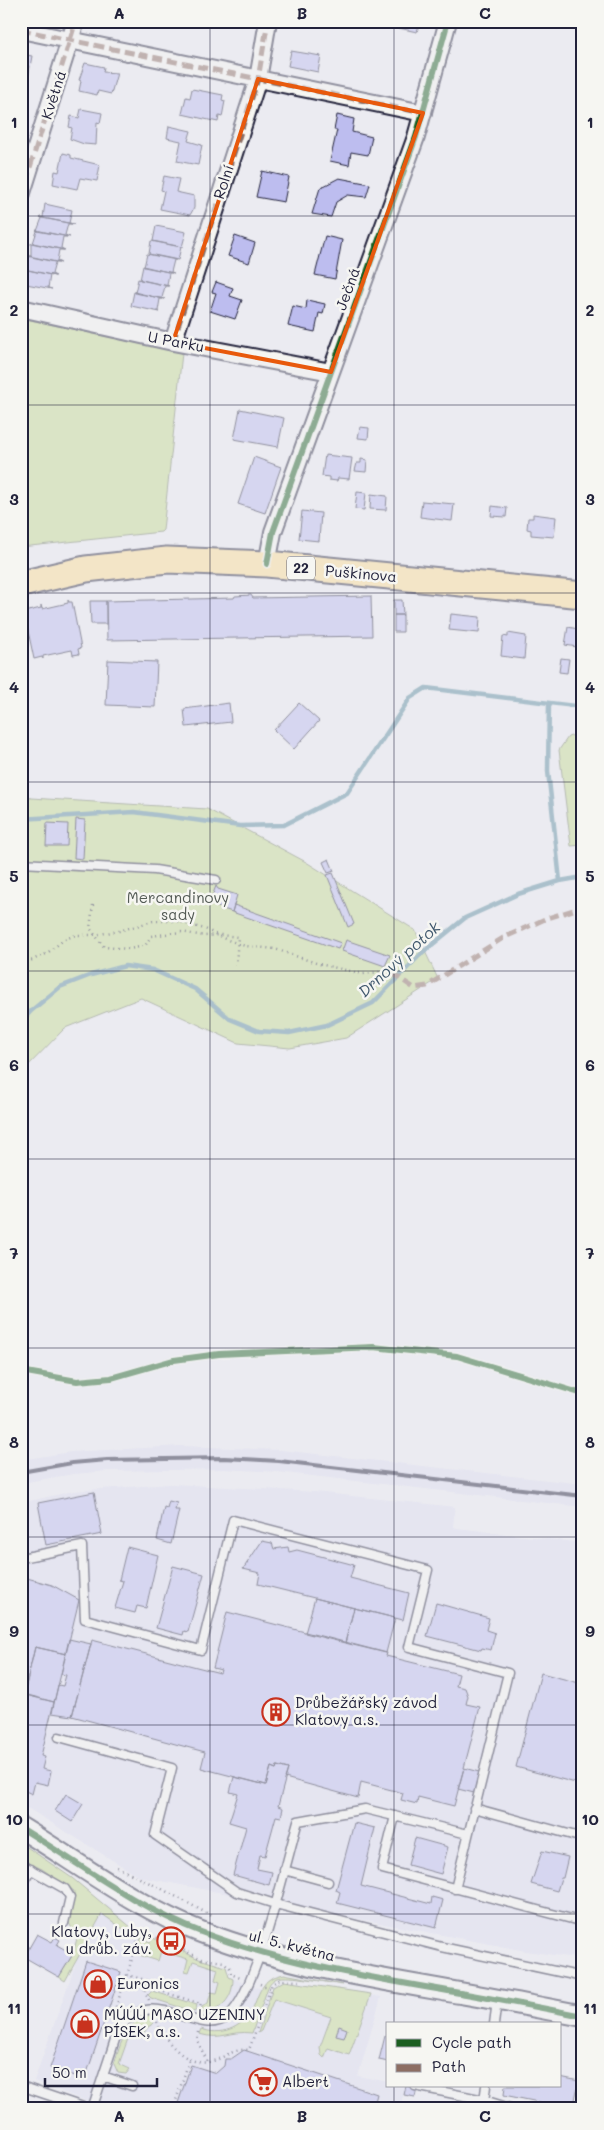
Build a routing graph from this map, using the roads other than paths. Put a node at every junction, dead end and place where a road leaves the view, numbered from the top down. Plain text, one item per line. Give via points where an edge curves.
1 (76, 21) edge
2 (268, 21) edge
3 (448, 21) edge
4 (21, 30) edge
5 (72, 41) junction
6 (258, 79) junction
7 (422, 113) junction
8 (21, 196) edge
9 (21, 308) edge
10 (173, 342) junction
11 (331, 372) junction
12 (267, 564) junction
13 (21, 584) edge
14 (583, 596) edge
15 (21, 863) edge
16 (216, 880) dead end
17 (21, 1558) edge
18 (59, 1737) dead end
19 (474, 1808) junction
20 (395, 1816) junction
21 (21, 1828) edge
22 (468, 1834) junction
23 (583, 1838) edge
24 (21, 1864) edge
25 (31, 1869) junction
26 (284, 1870) junction
27 (328, 1882) dead end
28 (21, 1888) edge
29 (455, 1889) junction
30 (274, 1904) junction
31 (583, 1922) edge
32 (64, 1923) dead end
33 (261, 1952) junction
34 (583, 1977) edge
35 (497, 2000) junction
36 (583, 2016) edge
37 (494, 2022) edge
38 (103, 2076) junction
39 (21, 2086) edge
40 (132, 2086) dead end
41 (425, 2088) edge
42 (486, 2088) edge
43 (484, 2100) junction
44 (90, 2109) edge
45 (483, 2109) edge
46 (513, 2109) edge

1 - 5 street, Květná
2 - 6 street, Rolní
3 - 7 street, Ječná
4 - 5 street
5 - 6 street
5 - 8 street, Květná
6 - 7 street
6 - 10 street, Rolní
7 - 11 street, Ječná
9 - 10 street, U Parku
10 - 11 street, U Parku
11 - 12 street, Ječná via 273,532
12 - 13 main road, Puškinova / 22 via 167,560 86,569
12 - 14 main road, Puškinova / 22
15 - 16 lane via 156,870
17 - 19 lane via 82,1546 85,1620 201,1650 233,1520 428,1570 409,1647 508,1674
18 - 30 lane via 172,1768 155,1835 237,1892
19 - 22 lane
19 - 23 lane
20 - 22 lane
20 - 26 lane via 365,1809 298,1821
20 - 29 lane via 382,1869
21 - 33 street, ul. 5. května via 157,1912 201,1932
22 - 29 lane
24 - 25 lane
25 - 28 lane
25 - 32 lane via 65,1889 70,1897
26 - 27 lane
26 - 30 lane
29 - 31 lane
30 - 33 lane
30 - 34 lane via 442,1947
33 - 35 street, ul. 5. května via 377,1979
33 - 38 lane via 250,1981 226,2018 210,2023 152,2009 138,2012 118,2031
35 - 36 street, ul. 5. května
35 - 37 lane
38 - 40 lane
38 - 44 lane
39 - 44 lane
41 - 43 lane
42 - 43 lane
43 - 45 lane
43 - 46 lane

